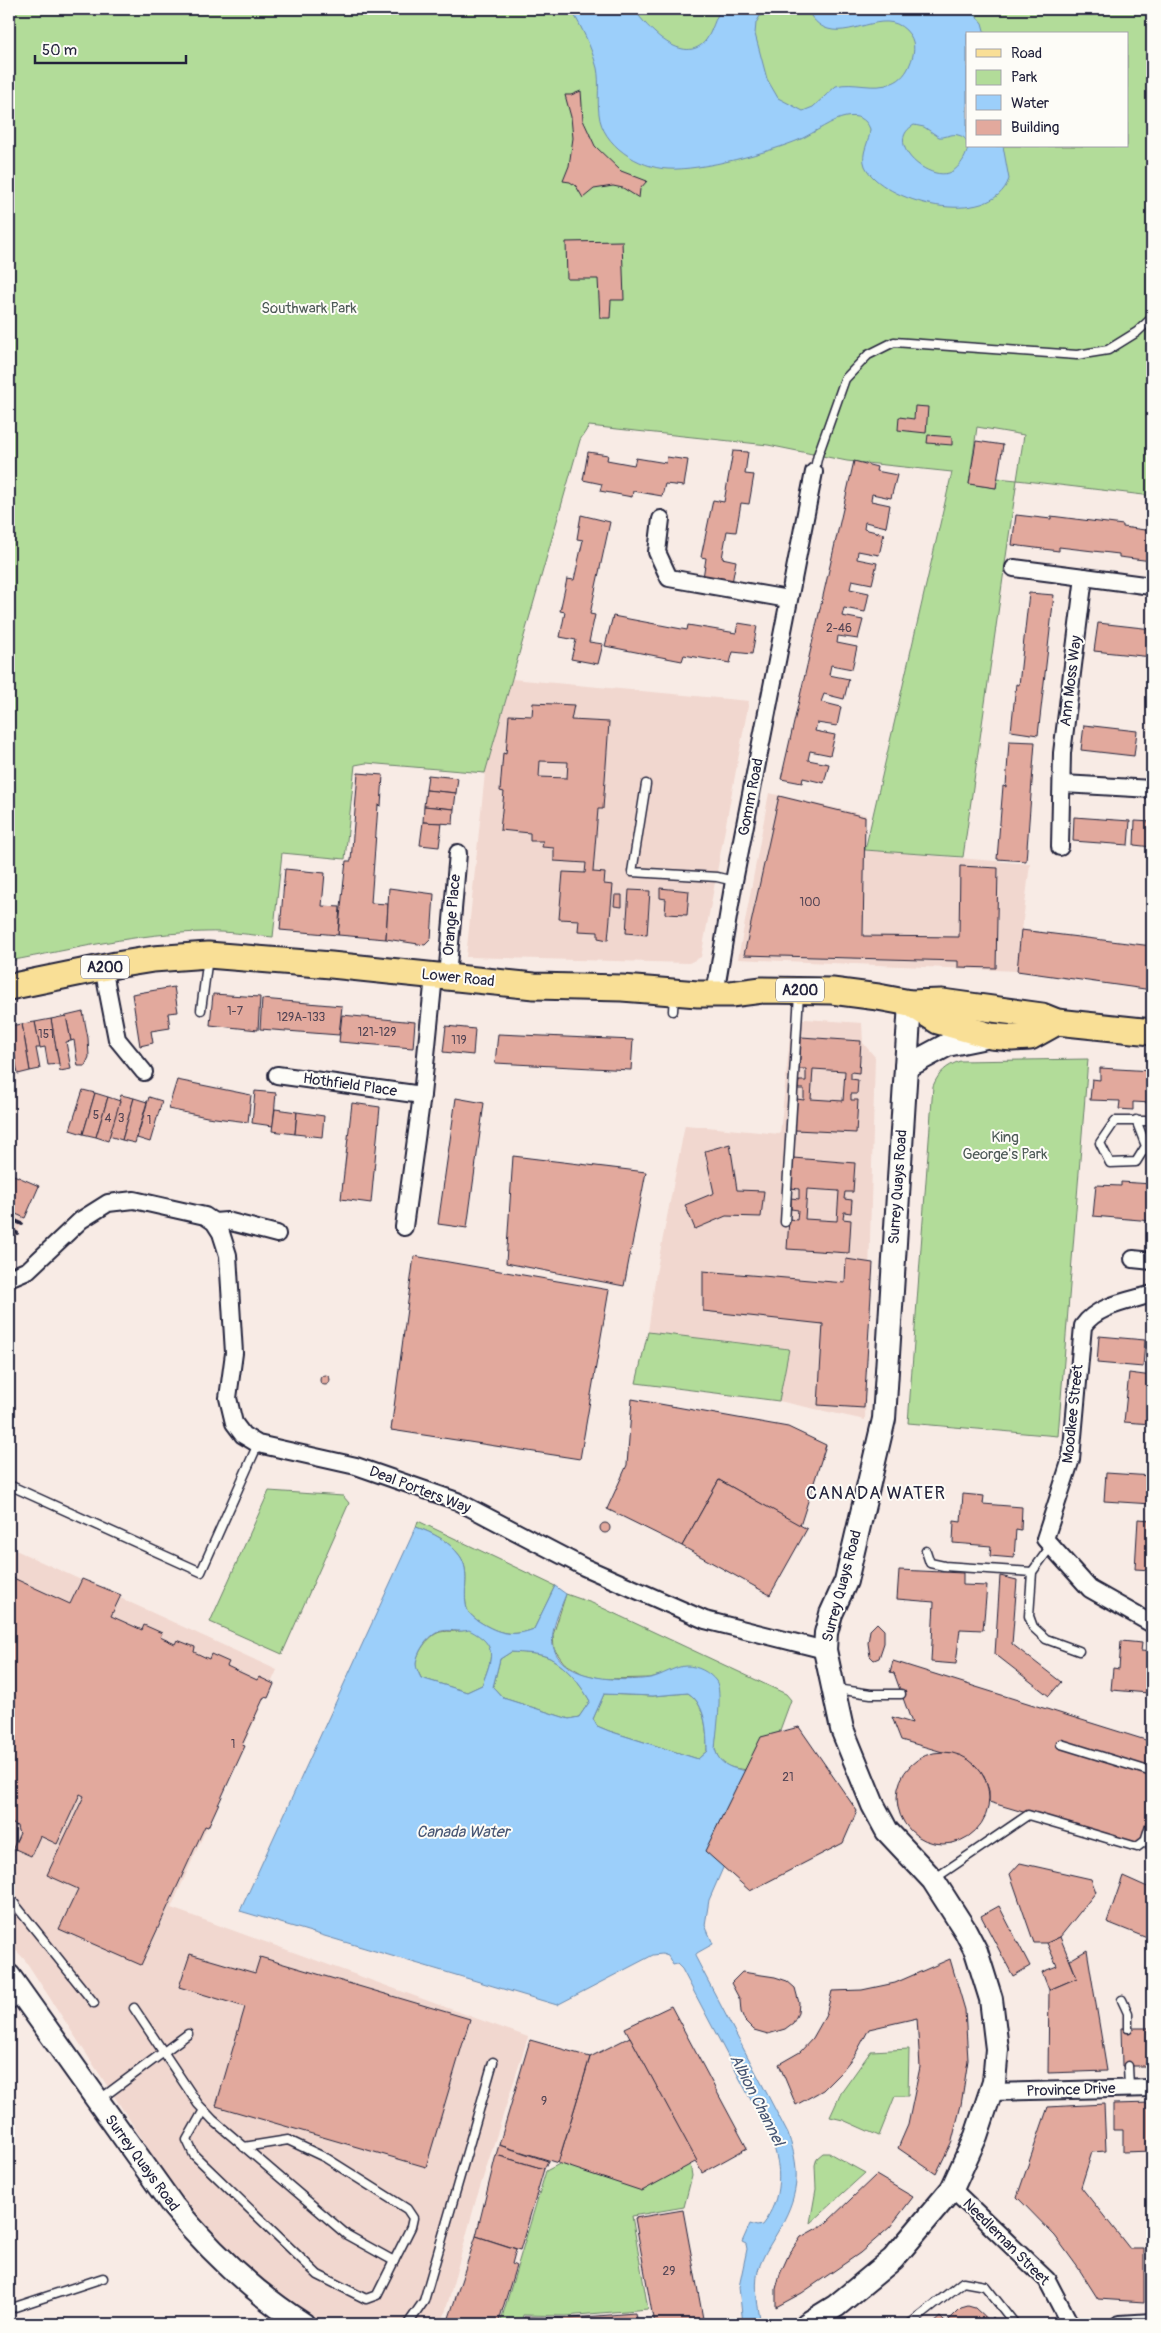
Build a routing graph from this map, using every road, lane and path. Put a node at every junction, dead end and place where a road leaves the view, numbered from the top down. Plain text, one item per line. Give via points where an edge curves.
1 (1152, 318) edge
2 (814, 472) joint
3 (660, 520) dead end
4 (1014, 568) dead end
5 (1084, 577) junction
6 (1151, 586) dead end
7 (788, 600) junction
8 (646, 784) dead end
9 (1063, 784) junction
10 (1152, 789) edge
11 (1060, 847) dead end
12 (458, 854) dead end
13 (734, 881) junction
14 (208, 955) junction
15 (102, 967) junction
16 (440, 976) junction
17 (9, 987) edge
18 (799, 990) junction
19 (715, 994) junction
20 (910, 1004) junction
21 (201, 1010) dead end
22 (1057, 1022) junction
23 (1152, 1032) edge
24 (991, 1036) junction
25 (906, 1067) junction
26 (144, 1072) dead end
27 (278, 1075) dead end
28 (422, 1095) junction
29 (1136, 1120) junction
30 (1152, 1121) edge
31 (214, 1222) junction
32 (785, 1222) dead end
33 (404, 1227) dead end
34 (277, 1234) dead end
35 (1133, 1260) dead end
36 (1152, 1261) edge
37 (9, 1278) edge
38 (1152, 1294) edge
39 (258, 1444) junction
40 (9, 1485) edge
41 (1051, 1546) junction
42 (926, 1551) dead end
43 (1032, 1572) junction
44 (1152, 1624) edge
45 (825, 1650) junction
46 (1079, 1651) dead end
47 (832, 1689) junction
48 (901, 1694) dead end
49 (1061, 1744) dead end
50 (1152, 1772) edge
51 (1152, 1819) edge
52 (933, 1880) junction
53 (9, 1897) edge
54 (9, 1976) edge
55 (1122, 2000) dead end
56 (16, 2001) edge
57 (94, 2003) dead end
58 (134, 2008) dead end
59 (1128, 2028) dead end
60 (188, 2034) dead end
61 (165, 2052) junction
62 (493, 2062) dead end
63 (1128, 2066) dead end
64 (1129, 2088) junction
65 (1152, 2088) edge
66 (990, 2092) junction
67 (98, 2102) junction
68 (204, 2110) junction
69 (244, 2147) junction
70 (952, 2189) junction
71 (394, 2261) junction
72 (103, 2278) dead end
73 (9, 2309) edge
74 (1152, 2322) edge
75 (303, 2324) edge
76 (408, 2324) edge
77 (807, 2324) edge
78 (910, 2324) edge
79 (1015, 2324) edge
80 (1070, 2324) edge
81 (1120, 2324) edge

1 - 2 lane via 1108,350 1077,355 894,342 868,355 845,379
2 - 7 street, Gomm Road
3 - 7 street via 657,552 669,578
4 - 5 street
5 - 6 street
5 - 9 street, Ann Moss Way via 1062,753
7 - 13 street, Gomm Road
8 - 13 lane via 632,872 717,876
9 - 10 street
9 - 11 street, Ann Moss Way
12 - 16 street, Orange Place
13 - 19 street, Gomm Road
14 - 15 main road, Lower Road / A200
14 - 16 main road, Lower Road / A200
14 - 21 lane
15 - 17 main road, Lower Road / A200
15 - 26 street via 117,1039
16 - 19 main road, Lower Road / A200 via 673,1002
16 - 28 street
18 - 19 main road, Lower Road / A200
18 - 20 main road, Lower Road / A200 via 878,997
18 - 32 lane
20 - 22 main road, A200 via 942,1002 1042,1016
20 - 24 main road, A200 via 938,1021
20 - 25 street, Surrey Quays Road
22 - 23 main road, A200
22 - 24 main road, A200 via 1030,1037
24 - 25 street via 947,1045
25 - 45 street, Surrey Quays Road via 884,1419 846,1581 831,1614
27 - 28 street, Hothfield Place
28 - 33 street
29 - 29 lane via 1146,1146 1136,1162 1110,1163 1100,1143 1116,1121
29 - 30 lane
31 - 34 street via 227,1221
31 - 37 street via 205,1216 134,1200 108,1203 81,1220 28,1270
31 - 39 street, Deal Porters Way via 224,1239 228,1255 234,1353 228,1398 234,1423 243,1435
35 - 36 street
38 - 41 street, Moodkee Street via 1099,1312 1083,1326 1071,1459 1044,1539
39 - 40 lane via 201,1572
39 - 45 street, Deal Porters Way via 356,1466 456,1501 584,1567 705,1620
41 - 43 lane
41 - 44 street via 1090,1589
42 - 43 lane via 930,1563 944,1566
43 - 46 lane via 1029,1616 1033,1627 1046,1639
45 - 47 street, Surrey Quays Road
47 - 48 lane
47 - 52 street, Surrey Quays Road via 842,1729 873,1805 888,1831
49 - 50 lane
51 - 52 lane via 1145,1841 1137,1847 1028,1815
52 - 66 street, Surrey Quays Road via 976,1951 991,1998 997,2048
53 - 57 lane
54 - 56 street, Surrey Quays Road
55 - 59 lane via 1128,2013
56 - 67 street, Surrey Quays Road
58 - 61 lane
60 - 61 lane
61 - 67 lane
61 - 68 lane
62 - 76 lane via 424,2301
63 - 64 lane
64 - 65 street, Province Drive
64 - 66 street, Province Drive
66 - 70 street, Surrey Quays Road via 976,2136
67 - 75 street, Surrey Quays Road via 198,2236 254,2290
68 - 69 lane
68 - 71 lane via 187,2140 194,2155 318,2275 366,2299 377,2296
69 - 71 lane via 347,2235
69 - 71 lane via 288,2140 326,2158 407,2209 413,2218 411,2227
70 - 77 street, Surrey Quays Road via 893,2259 836,2306
70 - 80 street, Needleman Street via 1047,2280
72 - 73 lane
74 - 81 street
78 - 79 lane via 963,2282 985,2286

